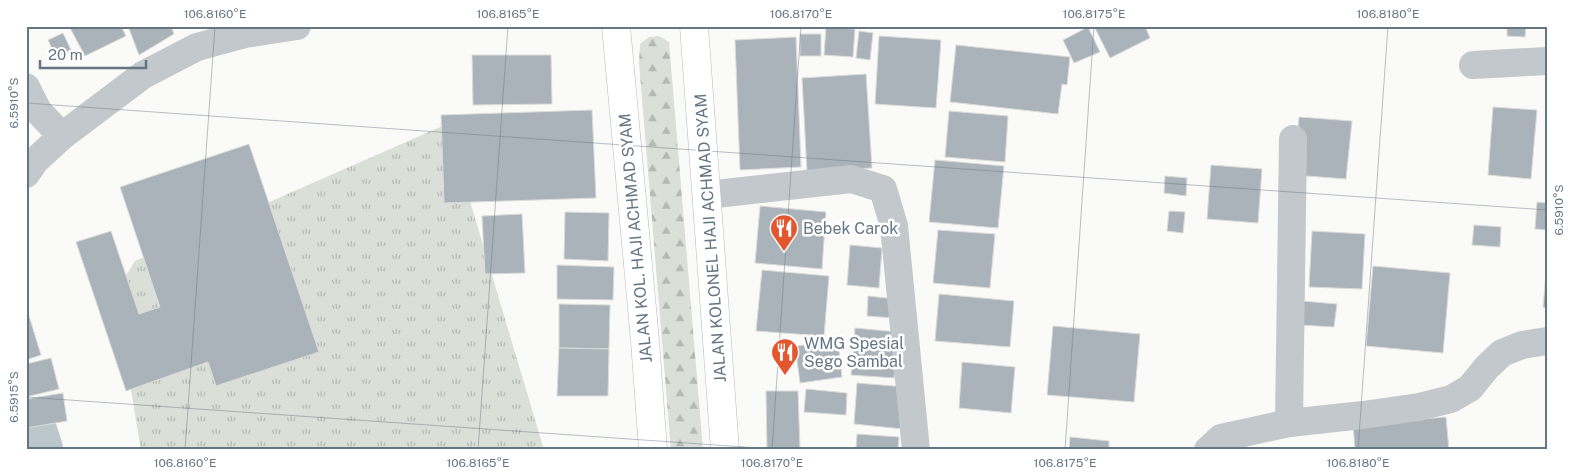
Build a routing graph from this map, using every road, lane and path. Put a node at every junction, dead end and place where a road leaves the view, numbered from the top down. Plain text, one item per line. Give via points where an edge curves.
1 (297, 26) edge
2 (616, 26) edge
3 (694, 26) edge
4 (1547, 61) edge
5 (1473, 65) dead end
6 (26, 86) edge
7 (62, 136) junction
8 (1293, 139) dead end
9 (26, 174) edge
10 (707, 195) junction
11 (1547, 341) edge
12 (1289, 423) junction
13 (653, 450) edge
14 (725, 450) edge
15 (916, 450) edge
16 (1208, 450) edge

1 - 7 street via 245,34 197,47 143,75
2 - 13 main road, JALAN KOL. HAJI ACHMAD SYAM
3 - 10 main road, JALAN KOLONEL HAJI ACHMAD SYAM
4 - 5 street
6 - 7 street via 38,111
7 - 9 street
8 - 12 street
10 - 14 main road, JALAN KOLONEL HAJI ACHMAD SYAM
10 - 15 street via 851,179 883,189 894,226
11 - 12 street via 1522,345 1502,353 1470,388 1451,399 1373,414
12 - 16 street via 1221,438

